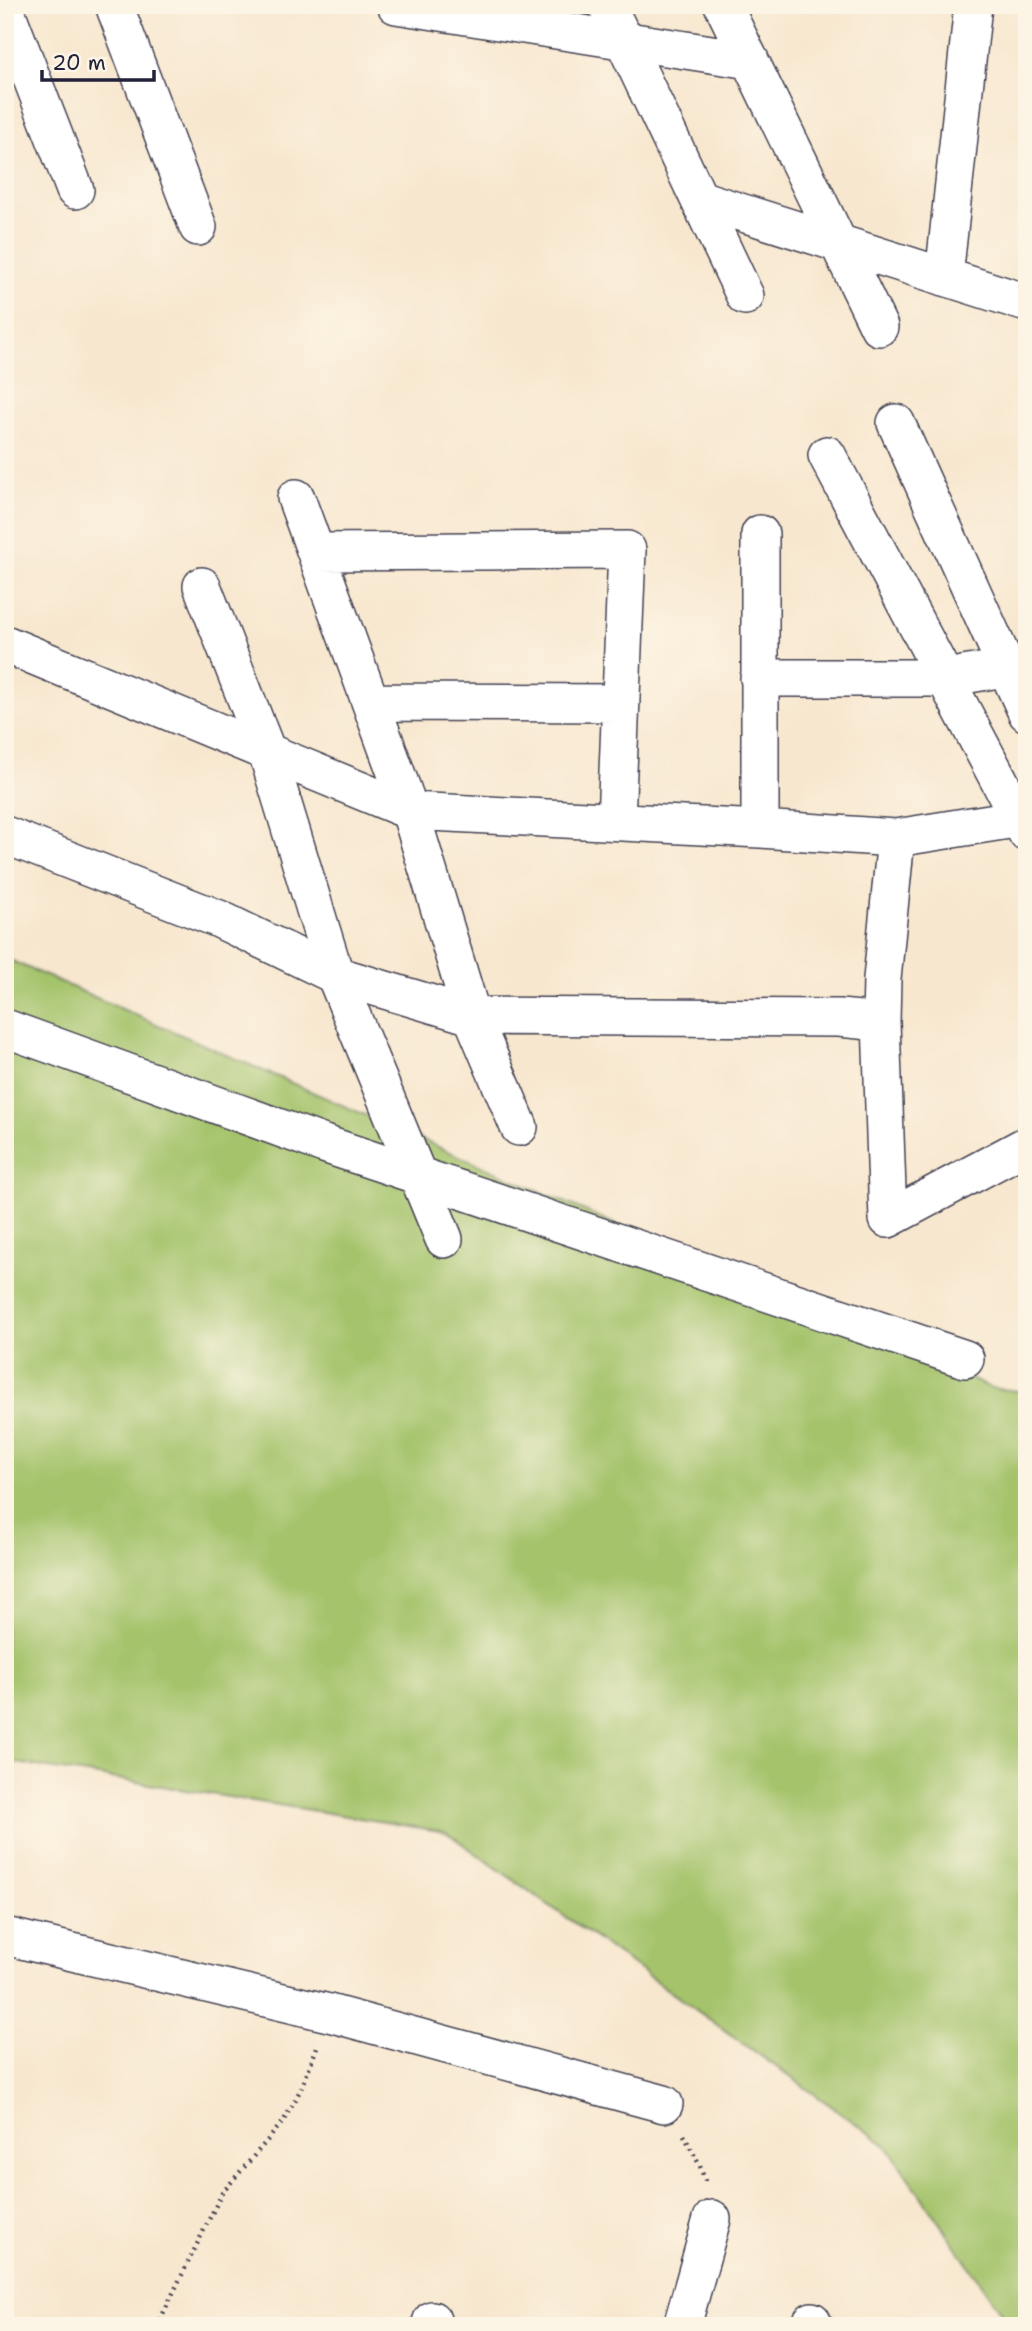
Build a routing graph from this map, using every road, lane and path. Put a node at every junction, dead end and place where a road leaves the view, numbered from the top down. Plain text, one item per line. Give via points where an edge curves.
1 (114, 5) edge
2 (396, 5) edge
3 (607, 5) edge
4 (723, 5) edge
5 (973, 5) edge
6 (5, 9) edge
7 (624, 41) junction
8 (750, 60) junction
9 (21, 93) edge
10 (75, 190) dead end
11 (699, 199) junction
12 (198, 227) dead end
13 (839, 244) junction
14 (944, 276) junction
15 (745, 296) dead end
16 (1027, 303) edge
17 (879, 327) dead end
18 (896, 424) dead end
19 (827, 455) dead end
20 (296, 498) dead end
21 (760, 534) dead end
22 (316, 552) junction
23 (202, 586) dead end
24 (5, 644) edge
25 (1016, 665) edge
26 (760, 678) junction
27 (946, 678) junction
28 (371, 702) junction
29 (621, 703) junction
30 (1027, 713) edge
31 (267, 752) junction
32 (410, 811) junction
33 (616, 821) junction
34 (1025, 822) edge
35 (760, 829) junction
36 (5, 835) edge
37 (896, 838) junction
38 (335, 975) junction
39 (472, 1016) junction
40 (881, 1022) junction
41 (5, 1028) edge
42 (519, 1127) dead end
43 (1027, 1145) edge
44 (418, 1175) junction
45 (444, 1239) dead end
46 (965, 1359) dead end
47 (5, 1936) edge
48 (328, 2013) junction
49 (664, 2104) joint
50 (712, 2219) joint
51 (157, 2326) edge
52 (682, 2326) edge

1 - 12 street
2 - 7 street
3 - 7 street
4 - 8 street
5 - 14 street
6 - 9 street
7 - 8 street
7 - 11 street
8 - 13 street
9 - 10 street
11 - 13 street
11 - 15 street
13 - 14 street
13 - 17 street
14 - 16 street
18 - 25 street
19 - 27 street
20 - 22 street
21 - 26 street
22 - 28 street
22 - 29 street via 626,550
23 - 31 street
24 - 31 street
25 - 27 street
25 - 30 street
26 - 27 street
26 - 35 street
27 - 34 street
28 - 29 street
28 - 32 street
29 - 33 street
31 - 32 street
31 - 38 street
32 - 33 street
32 - 39 street
33 - 35 street
34 - 37 street
35 - 37 street
36 - 38 street via 219,919
37 - 40 street
38 - 39 street
38 - 44 street
39 - 40 street
39 - 42 street
40 - 43 street via 888,1219
41 - 44 street
44 - 45 street
44 - 46 street
47 - 48 street
48 - 49 street
48 - 51 path via 302,2087 283,2122 222,2193
49 - 50 path via 700,2166
50 - 52 street

